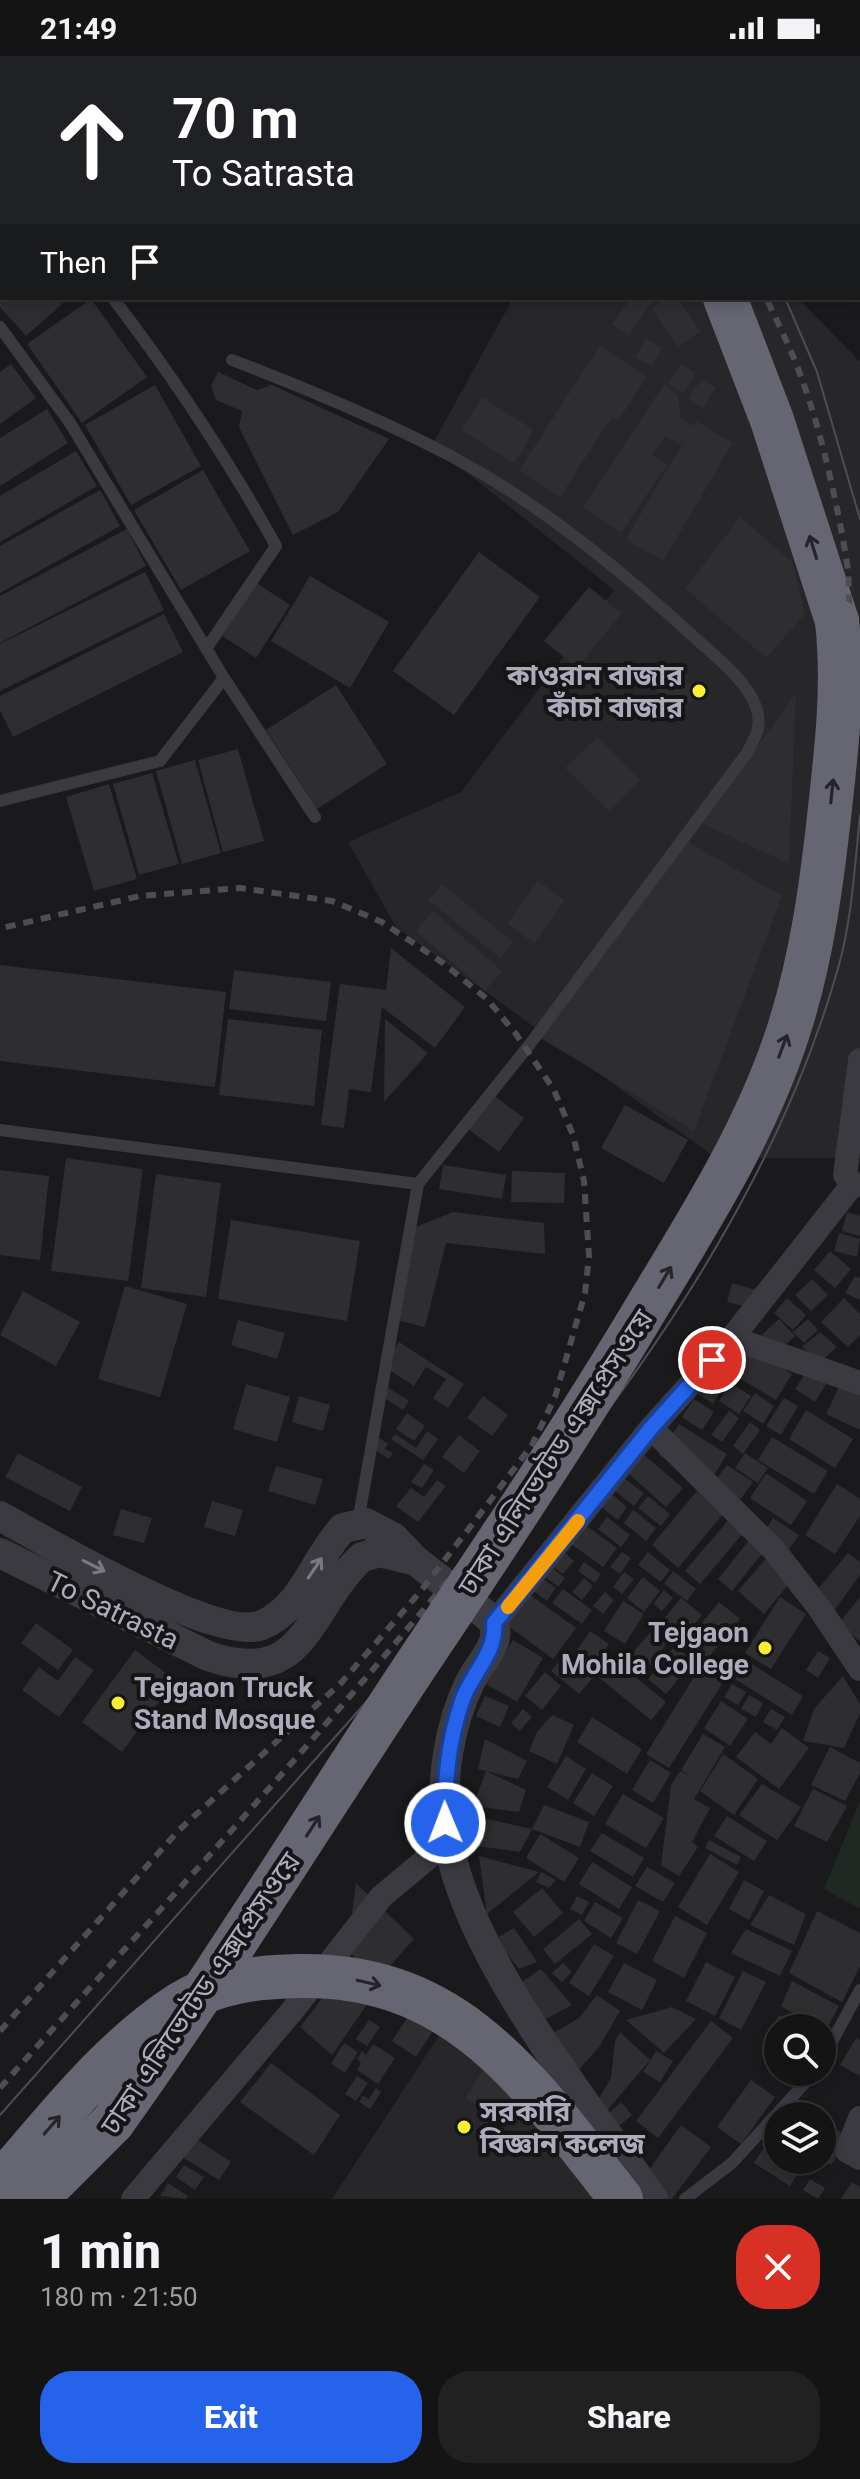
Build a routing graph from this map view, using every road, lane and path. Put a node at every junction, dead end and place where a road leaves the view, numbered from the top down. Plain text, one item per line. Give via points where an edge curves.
1 (114, 300) edge
2 (726, 300) edge
3 (0, 327) edge
4 (232, 360) dead end
5 (206, 649) junction
6 (224, 678) junction
7 (0, 801) edge
8 (315, 817) dead end
9 (860, 1060) edge
10 (0, 1130) edge
11 (418, 1184) junction
12 (856, 1185) edge
13 (732, 1338) junction
14 (860, 1383) edge
15 (651, 1428) junction
16 (0, 1516) edge
17 (358, 1522) junction
18 (55, 1546) junction
19 (0, 1553) edge
20 (416, 1561) junction
21 (40, 1575) junction
22 (494, 1623) junction
23 (238, 1626) junction
24 (227, 1662) junction
25 (860, 1669) edge
26 (448, 1841) junction
27 (860, 1990) edge
28 (836, 2034) edge
29 (802, 2086) edge
30 (860, 2118) edge
31 (113, 2122) junction
32 (860, 2158) edge
33 (0, 2184) edge
34 (36, 2199) edge
35 (59, 2199) edge
36 (133, 2199) edge
37 (621, 2199) edge
38 (653, 2199) edge
39 (685, 2199) edge

1 - 5 lane via 211,437 276,546
31 -> 2 highway, ঢাকা এলিভেটেড এক্সপ্রেসওয়ে, bridge via 218,1974 561,1451 711,1201 747,1132 789,1028 823,879 838,741 840,648 837,621 772,420
3 - 5 lane via 70,423
4 - 11 lane via 448,455 562,526 714,656 748,695 759,718 747,753 530,1044
5 - 6 lane
6 - 7 lane via 160,761
6 - 8 lane
9 - 12 street via 845,1175
10 - 11 lane
11 - 17 lane
12 - 13 street
13 - 14 street
13 - 15 street
15 - 22 street
15 - 25 street via 775,1551
16 - 18 street
17 - 20 street via 384,1531
23 -> 17 street via 262,1625 280,1613 338,1533
18 - 21 street
18 -> 23 street via 181,1609
19 - 21 street, To Satrasta
20 - 22 street
20 - 24 street, To Satrasta via 380,1552 362,1557 289,1650 262,1665
21 - 24 street, To Satrasta
22 - 26 street via 494,1642 463,1698 447,1755
23 - 24 street
26 - 36 street via 381,1897
26 - 38 street via 473,1919 513,1994
27 - 28 lane
29 - 39 lane via 732,2163
30 - 32 street via 847,2151
31 - 34 highway
31 - 35 highway, ঢাকা এলিভেটেড এক্সপ্রেসওয়ে
33 -> 37 highway, bridge via 104,2066 182,2003 235,1981 331,1975 393,1989 469,2029 505,2058

